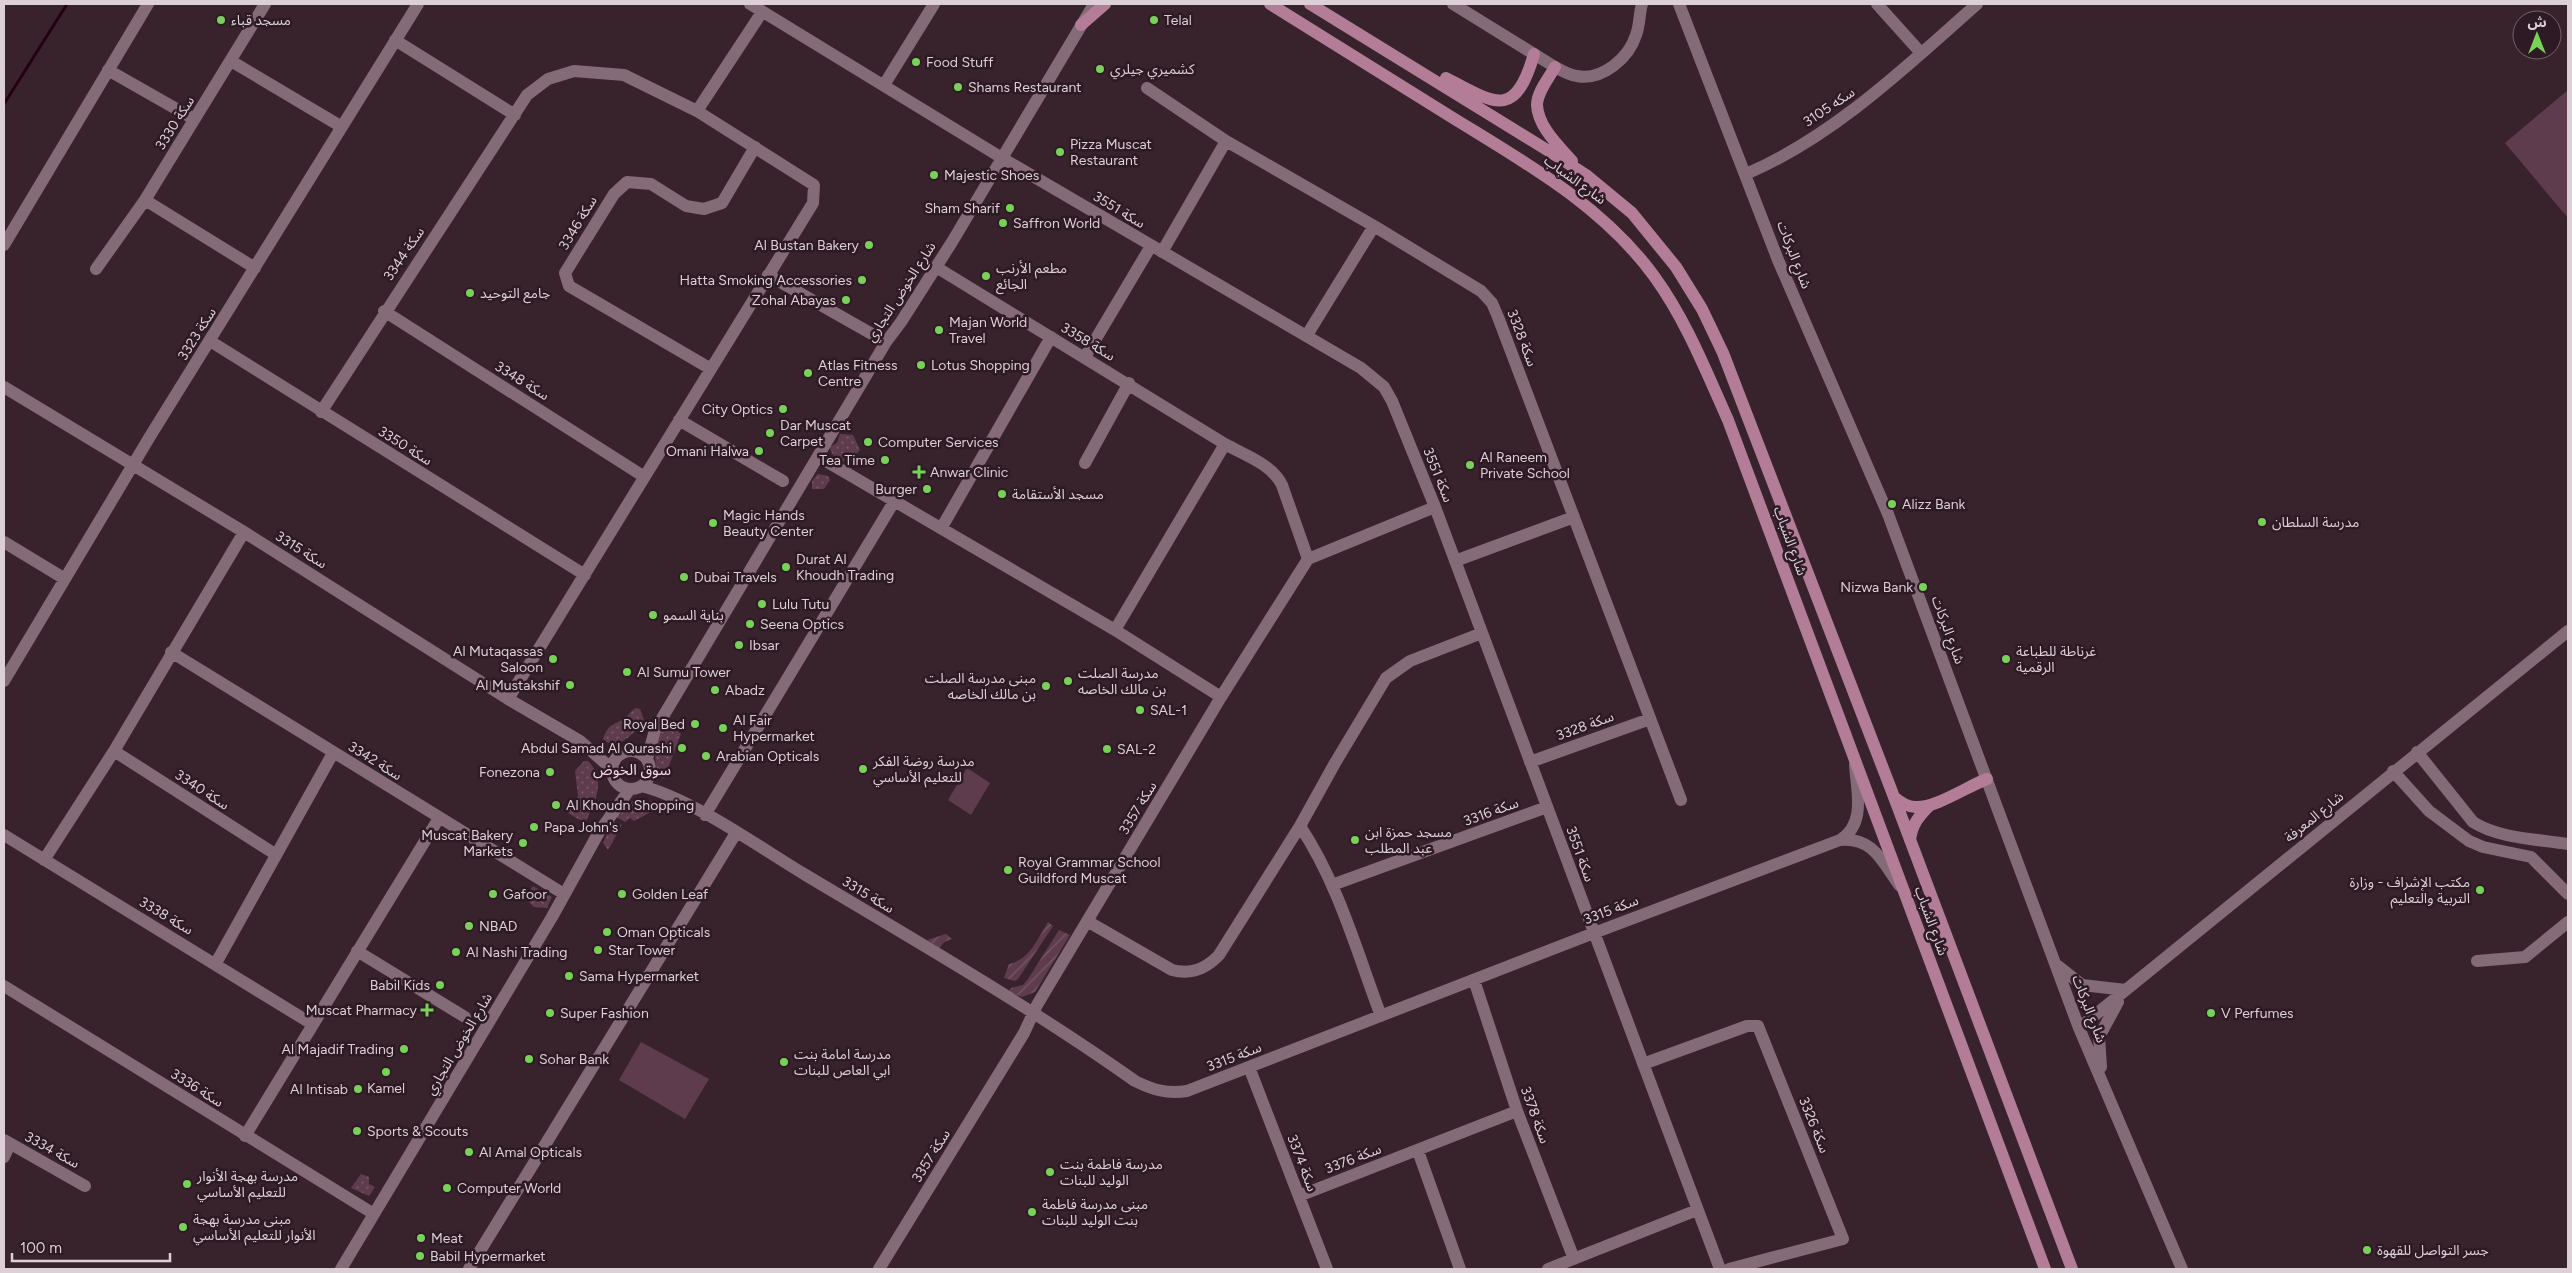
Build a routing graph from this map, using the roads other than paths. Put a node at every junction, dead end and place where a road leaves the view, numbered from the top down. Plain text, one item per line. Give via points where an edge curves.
1 (148, 4) edge
2 (265, 4) edge
3 (418, 4) edge
4 (750, 4) edge
5 (934, 4) edge
6 (1089, 4) edge
7 (1094, 4) edge
8 (1098, 4) edge
9 (1105, 4) edge
10 (1270, 4) edge
11 (1310, 4) edge
12 (1453, 4) edge
13 (1642, 4) edge
14 (1678, 4) edge
15 (1876, 4) edge
16 (1977, 4) edge
17 (762, 12) junction
18 (1081, 25) junction
19 (395, 40) junction
20 (1921, 53) junction
21 (1391, 54) junction
22 (1534, 54) junction
23 (231, 62) junction
24 (1555, 67) junction
25 (108, 70) junction
26 (884, 85) junction
27 (1147, 88) dead end
28 (697, 111) junction
29 (515, 115) junction
30 (194, 119) junction
31 (342, 127) junction
32 (1226, 141) junction
33 (755, 147) junction
34 (1002, 158) junction
35 (1746, 174) junction
36 (1586, 175) junction
37 (145, 200) junction
38 (1374, 226) junction
39 (4, 245) edge
40 (1157, 249) junction
41 (936, 267) junction
42 (255, 268) junction
43 (96, 269) dead end
44 (768, 275) junction
45 (384, 312) junction
46 (1307, 335) junction
47 (1051, 337) junction
48 (210, 341) junction
49 (886, 342) junction
50 (1085, 357) junction
51 (711, 369) junction
52 (1129, 384) junction
53 (4, 387) edge
54 (320, 412) junction
55 (679, 420) junction
56 (1224, 444) junction
57 (819, 457) junction
58 (1085, 463) dead end
59 (133, 465) junction
60 (643, 476) junction
61 (784, 481) dead end
62 (895, 500) junction
63 (1435, 507) junction
64 (1574, 517) junction
65 (942, 527) junction
66 (244, 532) junction
67 (4, 542) edge
68 (1308, 558) junction
69 (1455, 561) junction
70 (584, 575) junction
71 (65, 578) junction
72 (1115, 630) junction
73 (2568, 631) edge
74 (1482, 633) junction
75 (171, 652) junction
76 (4, 681) edge
77 (1221, 697) junction
78 (508, 698) junction
79 (1650, 718) junction
80 (655, 730) junction
81 (580, 741) junction
82 (114, 751) junction
83 (2417, 752) junction
84 (333, 753) junction
85 (626, 753) junction
86 (1855, 760) junction
87 (1530, 762) junction
88 (649, 765) junction
89 (2393, 771) junction
90 (614, 775) junction
91 (1987, 779) junction
92 (635, 788) junction
93 (1894, 797) junction
94 (1681, 800) dead end
95 (681, 802) junction
96 (1930, 805) junction
97 (1547, 807) junction
98 (705, 815) junction
99 (439, 818) junction
100 (1300, 826) junction
101 (599, 832) junction
102 (736, 833) junction
103 (4, 834) edge
104 (1840, 840) junction
105 (1910, 840) junction
106 (2568, 844) edge
107 (275, 854) junction
108 (44, 860) junction
109 (1332, 885) junction
110 (1903, 889) junction
111 (564, 894) junction
112 (2568, 894) edge
113 (1088, 921) junction
114 (2568, 922) edge
115 (1594, 932) junction
116 (357, 951) junction
117 (2477, 961) dead end
118 (216, 963) junction
119 (2055, 963) junction
120 (1474, 980) junction
121 (4, 986) edge
122 (2126, 990) junction
123 (1034, 1013) junction
124 (1381, 1016) junction
125 (466, 1017) dead end
126 (312, 1024) junction
127 (2079, 1028) junction
128 (1643, 1064) junction
129 (1249, 1067) junction
130 (2103, 1084) junction
131 (1517, 1111) junction
132 (245, 1136) junction
133 (7, 1142) edge
134 (1418, 1150) junction
135 (4, 1157) edge
136 (85, 1186) dead end
137 (1299, 1196) junction
138 (1698, 1210) junction
139 (374, 1214) junction
140 (1574, 1259) junction
141 (341, 1269) edge
142 (469, 1269) edge
143 (880, 1269) edge
144 (1327, 1269) edge
145 (1460, 1269) edge
146 (1548, 1269) edge
147 (1720, 1269) edge
148 (1729, 1269) edge
149 (2045, 1269) edge
150 (2072, 1269) edge
151 (2182, 1269) edge

1 - 25 street
2 - 23 street, سكة 3330
3 - 19 street, سكة 3323
4 - 17 street, سكة 3551
5 - 26 street
6 - 18 main road
7 - 18 street, شارع الخوض التجاري
8 - 18 street, شارع الخوض التجاري
9 - 18 main road
10 - 86 main road, شارع الشباب via 1576,197 1623,239 1654,275 1681,316 1728,420
11 - 21 main road, شارع الشباب
12 - 22 street
13 - 24 street via 1632,46 1612,66 1598,74 1581,77
14 - 35 street, شارع البركات
15 - 20 street
16 - 20 street, سكه 3105
17 - 26 street, سكة 3551
17 - 28 street
18 - 34 street, شارع الخوض التجاري
19 - 29 street
19 - 31 street, سكة 3323
20 - 35 street, سكه 3105 via 1866,100 1786,154
21 - 22 main road via 1430,69 1496,102 1514,97 1523,85
21 - 36 main road, شارع الشباب
22 - 24 street
23 - 30 street, سكة 3330
23 - 31 street
24 - 36 main road via 1541,91 1537,104 1539,112 1550,137
25 - 30 street
25 - 39 street
26 - 34 street, سكة 3551
27 - 32 street, سكة 3328
28 - 29 street, سكة 3344 via 624,75 574,71 548,79 527,95
28 - 33 street, سكة 3344
29 - 45 street, سكة 3344
30 - 37 street, سكة 3330
31 - 42 street, سكة 3323
32 - 38 street, سكة 3328
32 - 40 street
33 - 44 street, سكة 3344 via 814,185 813,203
33 - 51 street, سكة 3346 via 722,203 704,209 686,206 651,184 627,182 614,194 566,272 569,286
34 - 40 street, سكة 3551
34 - 41 street, شارع الخوض التجاري
35 - 91 street, شارع البركات via 1778,260 1888,514
36 - 93 main road, شارع الشباب via 1632,213 1676,267 1702,308 1723,353
37 - 42 street
37 - 43 street, سكة 3330
38 - 46 street
38 - 64 street, سكة 3328 via 1481,291 1492,303
40 - 46 street, سكة 3551
40 - 50 street
41 - 47 street, سكة 3358
41 - 49 street, شارع الخوض التجاري
42 - 48 street, سكة 3323
44 - 49 street
44 - 51 street
45 - 54 street, سكة 3344
45 - 60 street, سكة 3348
46 - 63 street, سكة 3551 via 1373,376 1384,387
47 - 50 street, سكة 3358
47 - 65 street
48 - 54 street, سكة 3350
48 - 59 street, سكة 3323
49 - 57 street, شارع الخوض التجاري
50 - 52 street, سكة 3358
51 - 55 street
52 - 56 street, سكة 3358
52 - 58 street
53 - 59 street, سكة 3315
54 - 70 street, سكة 3350
55 - 60 street
55 - 61 street
56 - 68 street, سكة 3358 via 1277,475
56 - 72 street
57 - 62 street
57 - 80 street, شارع الخوض التجاري
59 - 66 street, سكة 3315
59 - 71 street, سكة 3323
60 - 70 street
62 - 65 street
62 - 98 street
63 - 68 street
63 - 69 street, سكة 3551
64 - 69 street
64 - 79 street, سكة 3328
65 - 72 street
66 - 75 street
66 - 78 street, سكة 3315
67 - 71 street
68 - 77 street, سكة 3357
69 - 74 street, سكة 3551
70 - 78 street
71 - 76 street, سكة 3323
72 - 77 street
73 - 83 street, شارع المعرفة
74 - 87 street, سكة 3551
74 - 100 street via 1410,661 1386,678
75 - 82 street
75 - 84 street, سكة 3342
77 - 113 street, سكة 3357
78 - 81 street, سكة 3315
79 - 87 street, سكة 3328
79 - 94 street, سكة 3328
80 - 85 street, شارع الخوض التجاري
80 - 88 street, شارع الخوض التجاري via 648,750
81 - 85 street, سكة 3315
81 - 90 street, سكة 3315
82 - 107 street, سكة 3340
82 - 108 street
83 - 89 street, شارع المعرفة
83 - 106 street via 2473,822 2481,827
84 - 99 street, سكة 3342
84 - 107 street
85 - 88 street via 637,752
85 - 90 street
86 - 104 street via 1858,818 1852,830
86 - 110 main road, شارع الشباب
87 - 97 street, سكة 3551
88 - 92 street via 649,777
88 - 95 street, سكة 3315
89 - 112 street via 2428,812 2483,847 2531,857
89 - 122 street, شارع المعرفة
90 - 92 street
90 - 101 street, شارع الخوض التجاري
91 - 96 main road
91 - 119 street, شارع البركات
92 - 95 street, سكة 3315
92 - 101 street, شارع الخوض التجاري
93 - 96 main road via 1915,808
93 - 105 main road, شارع الشباب
95 - 98 street, سكة 3315
96 - 105 main road via 1917,817
97 - 109 street, سكة 3316
97 - 115 street, سكة 3551
98 - 102 street, سكة 3315
99 - 111 street, سكة 3342
99 - 116 street
100 - 109 street
100 - 113 street via 1219,955 1199,969 1185,973 1172,970
101 - 111 street, شارع الخوض التجاري
102 - 123 street, سكة 3315
102 - 142 street
103 - 108 street, سكة 3338
104 - 110 street via 1868,844
104 - 115 street, سكة 3315
105 - 150 main road, شارع الشباب
107 - 118 street
108 - 118 street, سكة 3338
109 - 124 street
110 - 149 main road, شارع الشباب
111 - 139 street, شارع الخوض التجاري
113 - 123 street, سكة 3357
114 - 117 street via 2525,957
115 - 120 street, سكة 3315
115 - 128 street, سكة 3551
116 - 125 street
116 - 126 street
118 - 126 street, سكة 3338
119 - 122 street via 2082,985
119 - 127 street, شارع البركات
120 - 124 street, سكة 3315
120 - 131 street, سكة 3378
121 - 132 street, سكة 3336
122 - 127 street, شارع المعرفة
122 - 130 street via 2103,1026 2100,1037
123 - 129 street, سكة 3315 via 1135,1081 1158,1090 1187,1091
123 - 143 street, سكة 3357
124 - 129 street, سكة 3315
126 - 132 street
127 - 130 street, شارع البركات
128 - 138 street, سكة 3551
128 - 148 street, سكة 3326 via 1747,1026 1758,1026 1843,1239
129 - 137 street, سكة 3374
130 - 151 street, شارع البركات
131 - 134 street, سكة 3376
131 - 140 street, سكة 3378
132 - 139 street, سكة 3336
133 - 135 street
133 - 136 street, سكة 3334
134 - 137 street, سكة 3376
134 - 145 street
137 - 144 street, سكة 3374
138 - 140 street
138 - 147 street, سكة 3551
139 - 141 street, شارع الخوض التجاري
140 - 146 street

